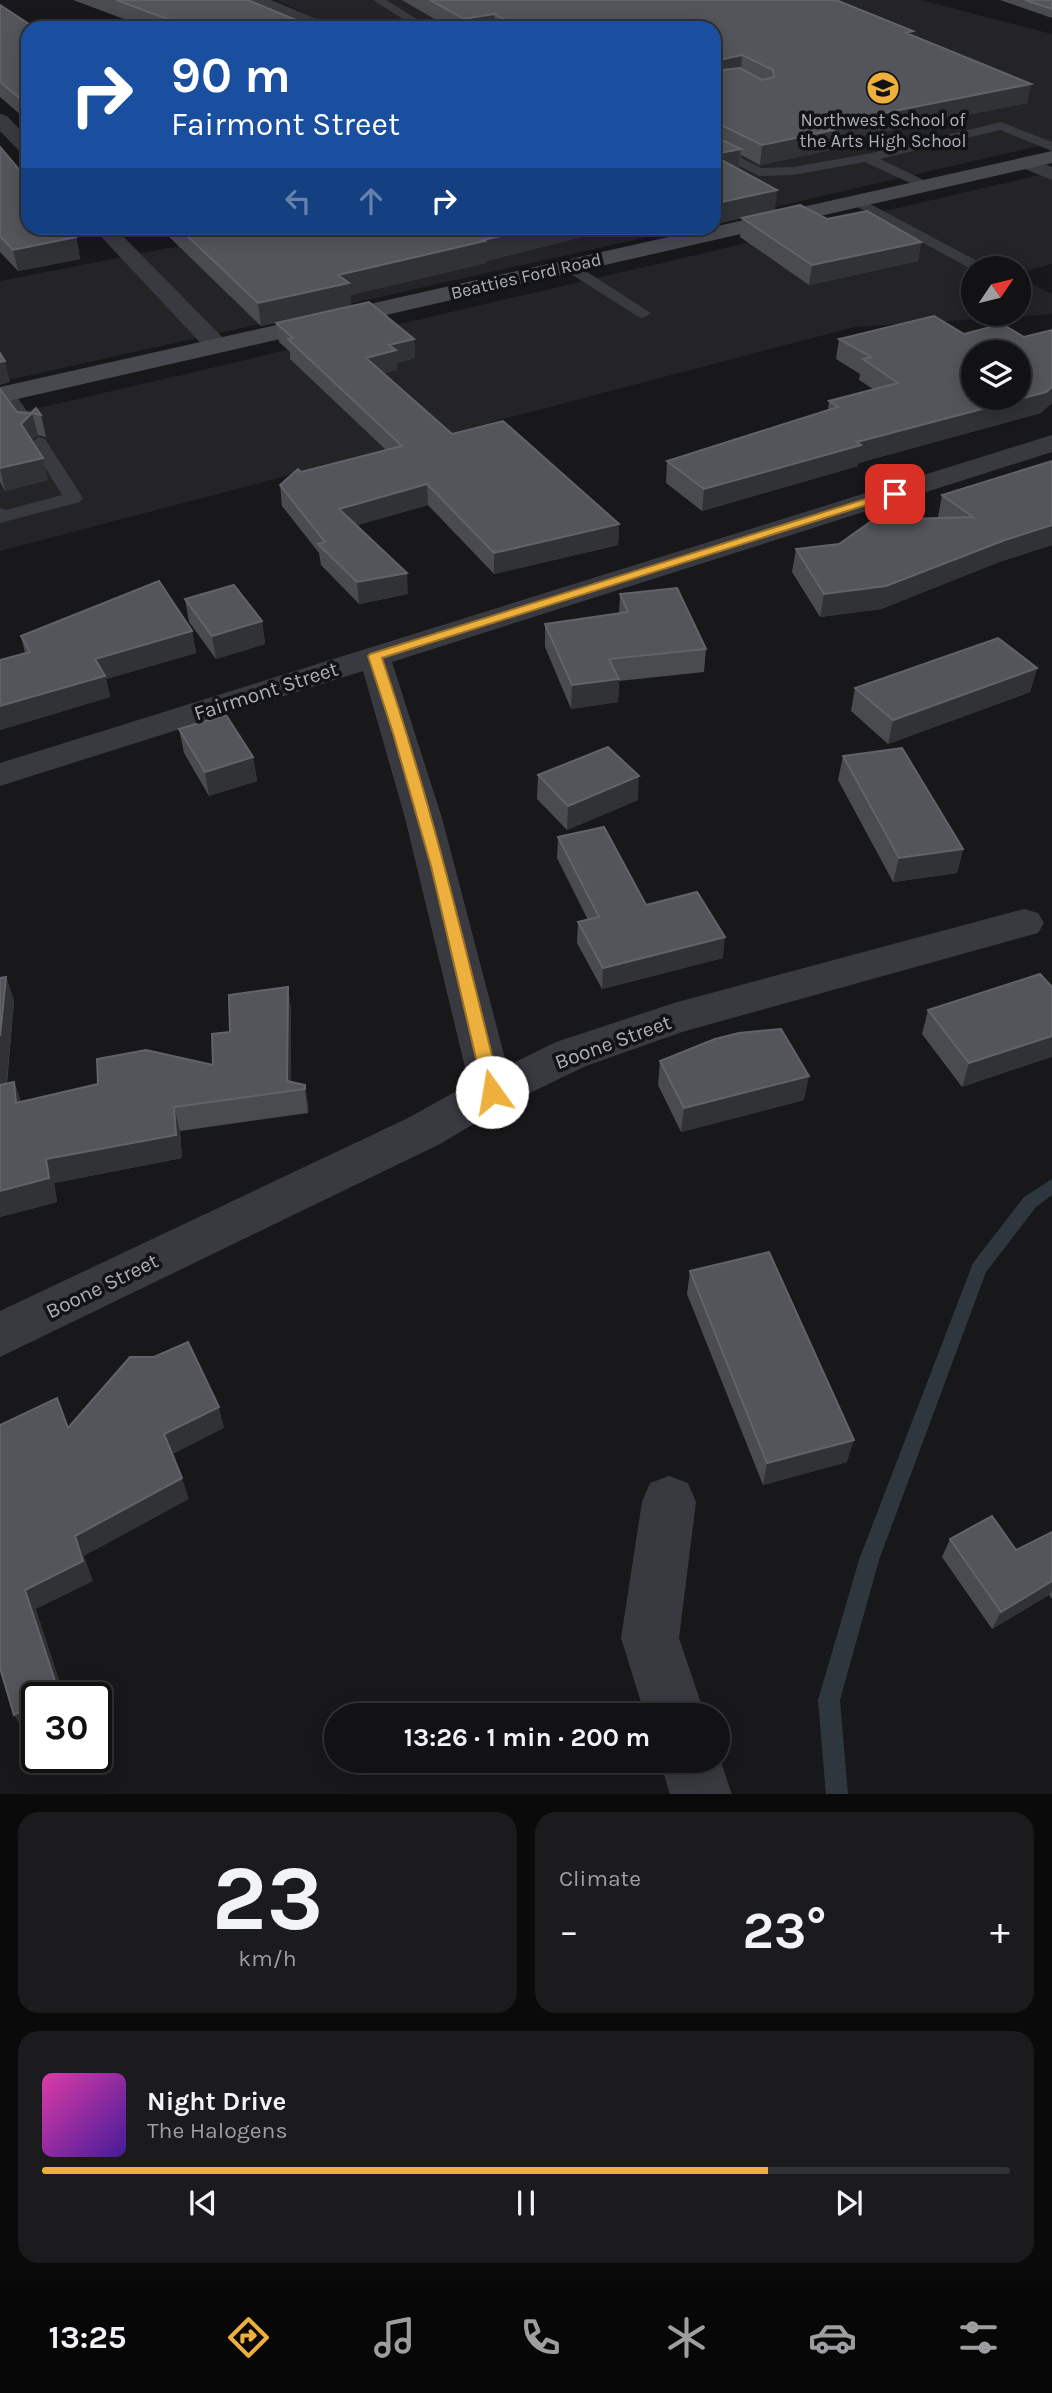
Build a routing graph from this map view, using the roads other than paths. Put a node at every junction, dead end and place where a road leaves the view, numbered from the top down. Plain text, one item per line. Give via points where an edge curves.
1 (257, 0) edge
2 (378, 0) edge
3 (309, 21) edge
4 (413, 21) edge
5 (0, 120) edge
6 (21, 142) edge
7 (1052, 147) edge
8 (21, 150) edge
9 (721, 152) edge
10 (0, 153) edge
11 (1052, 157) edge
12 (867, 158) junction
13 (1027, 163) junction
14 (1052, 174) edge
15 (925, 186) junction
16 (857, 201) junction
17 (721, 227) edge
18 (110, 235) edge
19 (690, 235) edge
20 (961, 258) edge
21 (568, 267) junction
22 (643, 313) dead end
23 (217, 346) junction
24 (3, 394) edge
25 (1052, 443) edge
26 (0, 514) edge
27 (374, 656) junction
28 (0, 775) edge
29 (1024, 923) dead end
30 (492, 1092) junction
31 (0, 1335) edge
32 (669, 1502) dead end
33 (671, 1703) edge
34 (694, 1773) edge
35 (701, 1794) edge

1 - 3 street
2 - 4 lane
5 - 6 street
7 - 12 lane via 1001,126
8 - 10 street
9 - 12 lane via 759,172
11 - 13 main road, Beatties Ford Road
12 - 15 lane
13 - 14 street
13 - 15 main road, Beatties Ford Road
15 - 16 main road, Beatties Ford Road
16 - 17 main road, Beatties Ford Road
16 - 20 lane
18 - 23 street
19 - 21 main road, Beatties Ford Road
21 - 22 lane
21 - 23 main road, Beatties Ford Road
23 - 24 main road, Beatties Ford Road
24 - 26 lane via 73,498
25 - 27 street, Fairmont Street
27 - 28 street, Fairmont Street
27 - 30 street via 438,866
29 - 30 street, Boone Street via 674,1019 571,1054
30 - 31 street, Boone Street via 424,1131
32 - 33 street via 650,1638
34 - 35 street

